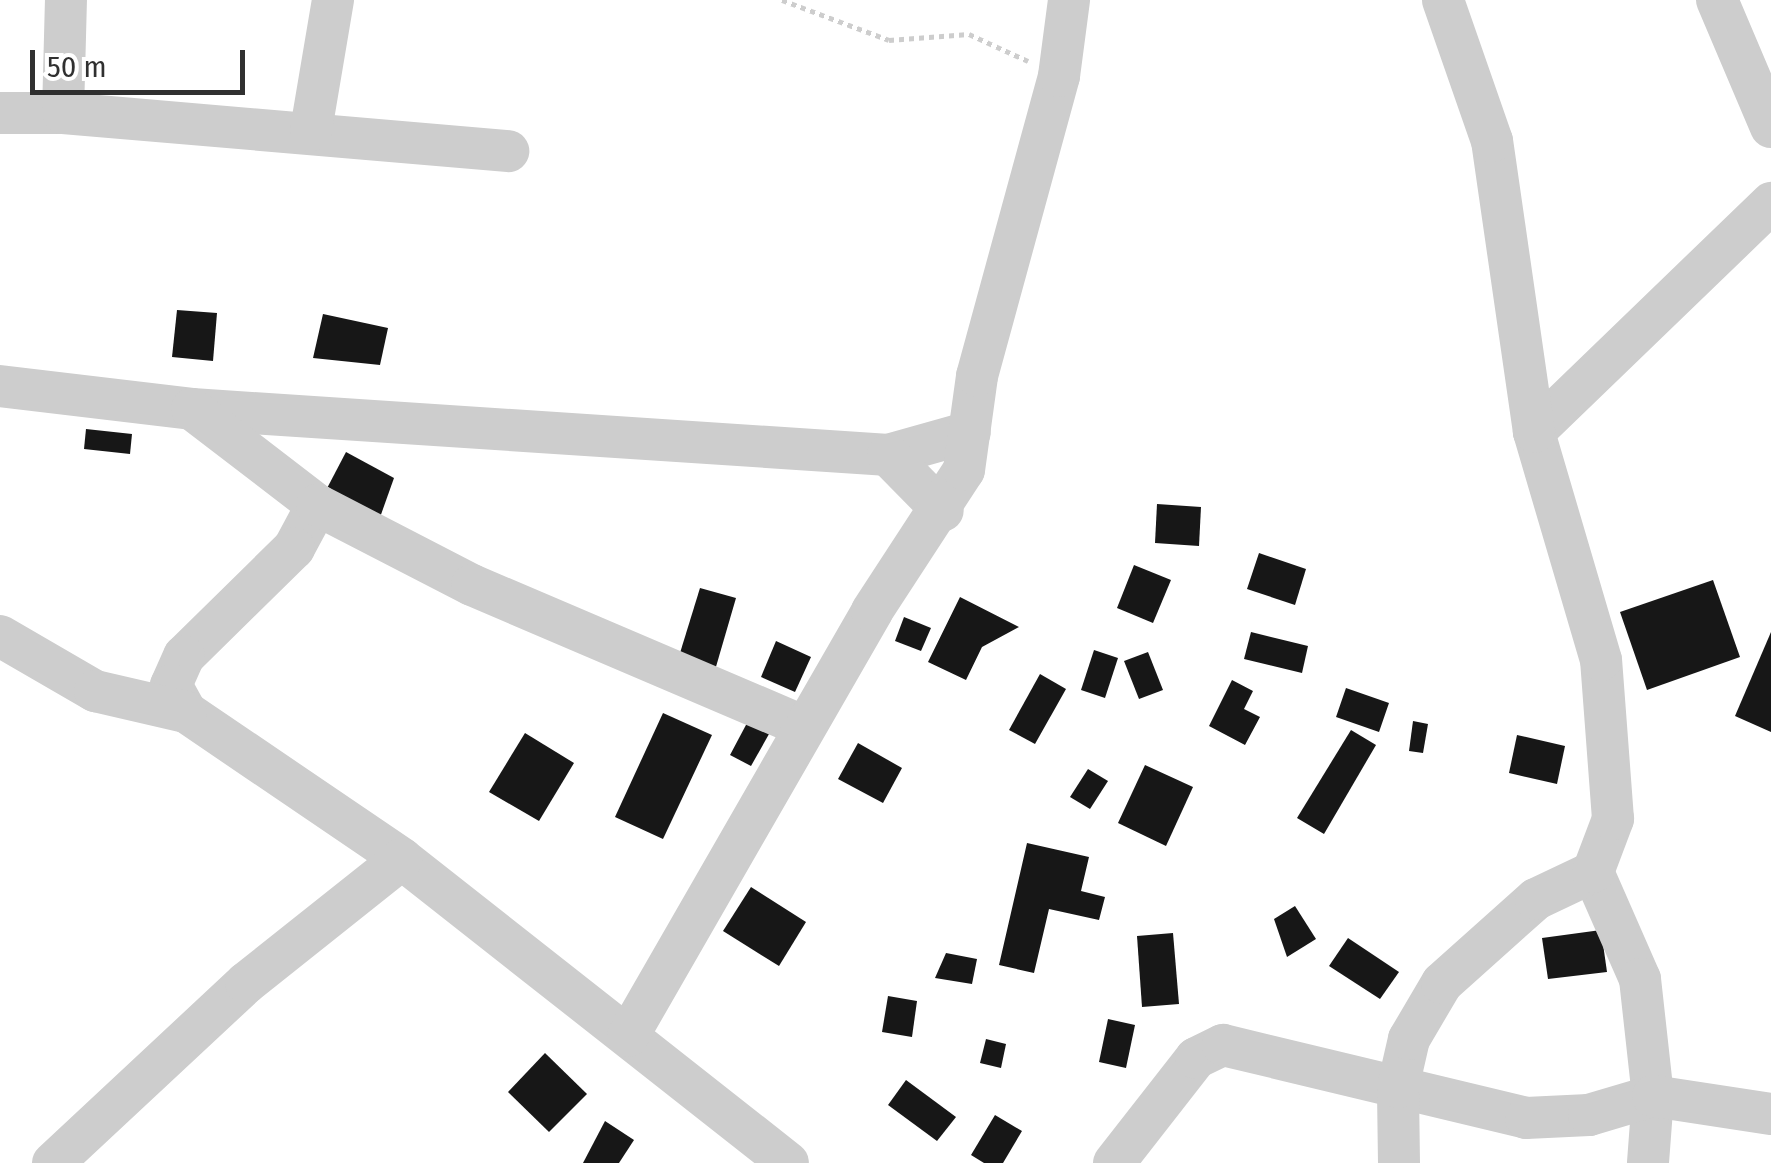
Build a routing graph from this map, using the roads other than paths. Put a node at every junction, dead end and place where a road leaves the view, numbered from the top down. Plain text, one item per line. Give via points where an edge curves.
1 (66, 0) edge
2 (333, 0) edge
3 (1069, 0) edge
4 (1443, 0) edge
5 (1717, 0) edge
6 (0, 113) edge
7 (63, 113) junction
8 (1771, 127) edge
9 (311, 130) junction
10 (508, 151) dead end
11 (1771, 203) edge
12 (0, 386) edge
13 (192, 408) junction
14 (970, 432) junction
15 (1534, 432) junction
16 (888, 455) junction
17 (317, 505) junction
18 (943, 511) junction
19 (0, 636) edge
20 (186, 712) junction
21 (805, 727) junction
22 (402, 858) junction
23 (1594, 872) junction
24 (628, 1036) junction
25 (1398, 1087) junction
26 (1653, 1096) junction
27 (1771, 1114) edge
28 (53, 1163) edge
29 (788, 1163) edge
30 (1114, 1163) edge
31 (1399, 1163) edge
32 (1648, 1163) edge

1 - 7 street
2 - 9 street
3 - 14 street via 1059,76
4 - 15 street via 1492,141
5 - 8 street
6 - 7 street
7 - 9 street
9 - 10 street
11 - 15 street
12 - 13 street
13 - 16 street
13 - 17 street
14 - 16 street
14 - 18 street via 964,470
15 - 23 street via 1601,660 1612,820
16 - 18 street
17 - 20 street via 294,548 184,656 170,685
17 - 21 street via 472,585
18 - 21 street
19 - 20 street via 96,691
20 - 22 street
21 - 24 street
22 - 24 street
22 - 28 street via 246,983
23 - 25 street via 1536,899 1442,984 1409,1039
23 - 26 street via 1640,980
24 - 29 street
25 - 26 street via 1526,1118 1589,1115
25 - 30 street via 1223,1045 1196,1058
25 - 31 street
26 - 27 street
26 - 32 street

